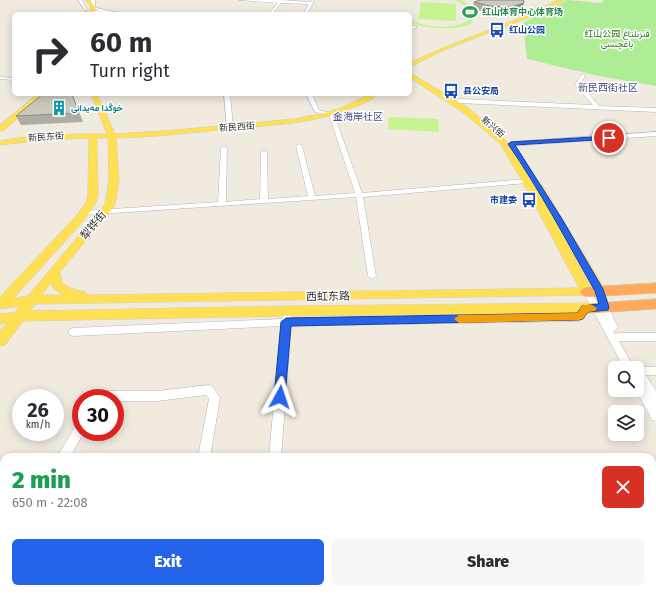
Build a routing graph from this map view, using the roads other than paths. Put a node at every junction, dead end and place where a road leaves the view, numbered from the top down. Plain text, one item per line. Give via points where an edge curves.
1 (80, 0) edge
2 (241, 0) edge
3 (558, 0) edge
4 (562, 0) edge
5 (281, 1) junction
6 (89, 7) edge
7 (108, 12) edge
8 (113, 12) edge
9 (272, 12) edge
10 (305, 12) edge
11 (412, 61) edge
12 (412, 64) edge
13 (412, 72) edge
14 (583, 75) dead end
15 (412, 77) edge
16 (0, 78) edge
17 (12, 78) edge
18 (40, 96) edge
19 (95, 96) edge
20 (227, 96) edge
21 (310, 96) edge
22 (363, 96) edge
23 (372, 96) edge
24 (459, 101) junction
25 (598, 108) junction
26 (656, 110) edge
27 (328, 113) junction
28 (230, 126) junction
29 (0, 129) edge
30 (111, 134) junction
31 (656, 134) edge
32 (93, 135) junction
33 (0, 137) edge
34 (10, 141) junction
35 (0, 143) edge
36 (511, 144) junction
37 (299, 146) dead end
38 (224, 148) dead end
39 (264, 153) dead end
40 (527, 181) junction
41 (359, 195) junction
42 (312, 198) junction
43 (264, 201) junction
44 (222, 204) junction
45 (104, 212) junction
46 (83, 213) junction
47 (54, 271) junction
48 (372, 276) dead end
49 (656, 288) edge
50 (593, 292) junction
51 (98, 299) junction
52 (31, 300) junction
53 (0, 304) edge
54 (656, 304) edge
55 (595, 308) junction
56 (18, 316) junction
57 (286, 316) junction
58 (0, 319) edge
59 (73, 332) dead end
60 (656, 336) edge
61 (619, 337) junction
62 (0, 341) edge
63 (629, 361) edge
64 (631, 361) edge
65 (644, 371) edge
66 (656, 371) edge
67 (644, 383) edge
68 (644, 389) edge
69 (124, 396) edge
70 (656, 401) edge
71 (656, 416) edge
72 (73, 441) edge
73 (65, 453) edge
74 (205, 453) edge
75 (275, 453) edge

1 - 6 street
2 - 5 street
3 - 11 main road
4 - 12 main road via 539,12 442,49
5 - 9 street
5 - 10 street via 312,2
6 - 7 street
6 - 8 street
13 - 24 main road, 新兴街
14 - 25 street via 578,85
15 - 40 main road, 新兴街 via 453,101 491,131 504,144
16 - 17 street
18 - 29 main road
19 - 30 main road, 犁铧街
20 - 28 street
21 - 27 street via 317,111
22 - 27 main road, 新民西街
23 - 27 main road, 新民西街
24 - 25 street
24 - 36 main road, 新兴街 via 500,132
25 - 26 street
27 - 28 main road, 新民西街 via 289,122
27 - 41 street
28 - 30 main road, 新民西街
30 - 32 main road, 新民西街
30 - 45 main road, 犁铧街 via 114,179 110,205
31 - 36 street
32 - 34 main road, 新民东街
32 - 46 main road, 犁铧街 via 93,194 91,203
33 - 34 main road
34 - 35 main road, 新民东街
36 - 50 main road, 新兴街 via 558,219
37 - 42 street
38 - 44 street
39 - 43 street
40 - 41 street
40 - 50 main road, 新兴街
41 - 42 street
41 - 48 street
42 - 43 street
43 - 44 street
44 - 45 street
45 - 46 street
45 - 47 main road, 犁铧街
46 - 53 main road, 犁铧街
47 - 51 main road via 56,285 67,292
47 - 52 main road, 犁铧街
49 - 50 highway, 西虹东路
50 - 51 main road, 西虹东路
50 - 55 street
51 - 52 main road, 西虹东路
52 - 53 main road, 西虹东路
52 - 56 main road, 犁铧街
54 - 55 highway, 西虹东路
55 - 57 main road, 西虹东路
55 - 61 street via 608,317
55 - 63 street
56 - 57 main road, 西虹东路
56 - 58 main road, 西虹东路
56 - 62 main road, 犁铧街
57 - 59 street
57 - 75 street
60 - 61 street
61 - 64 street
65 - 66 street
67 - 70 street
68 - 71 street
69 - 74 street via 157,396 209,390 215,398
72 - 73 street

